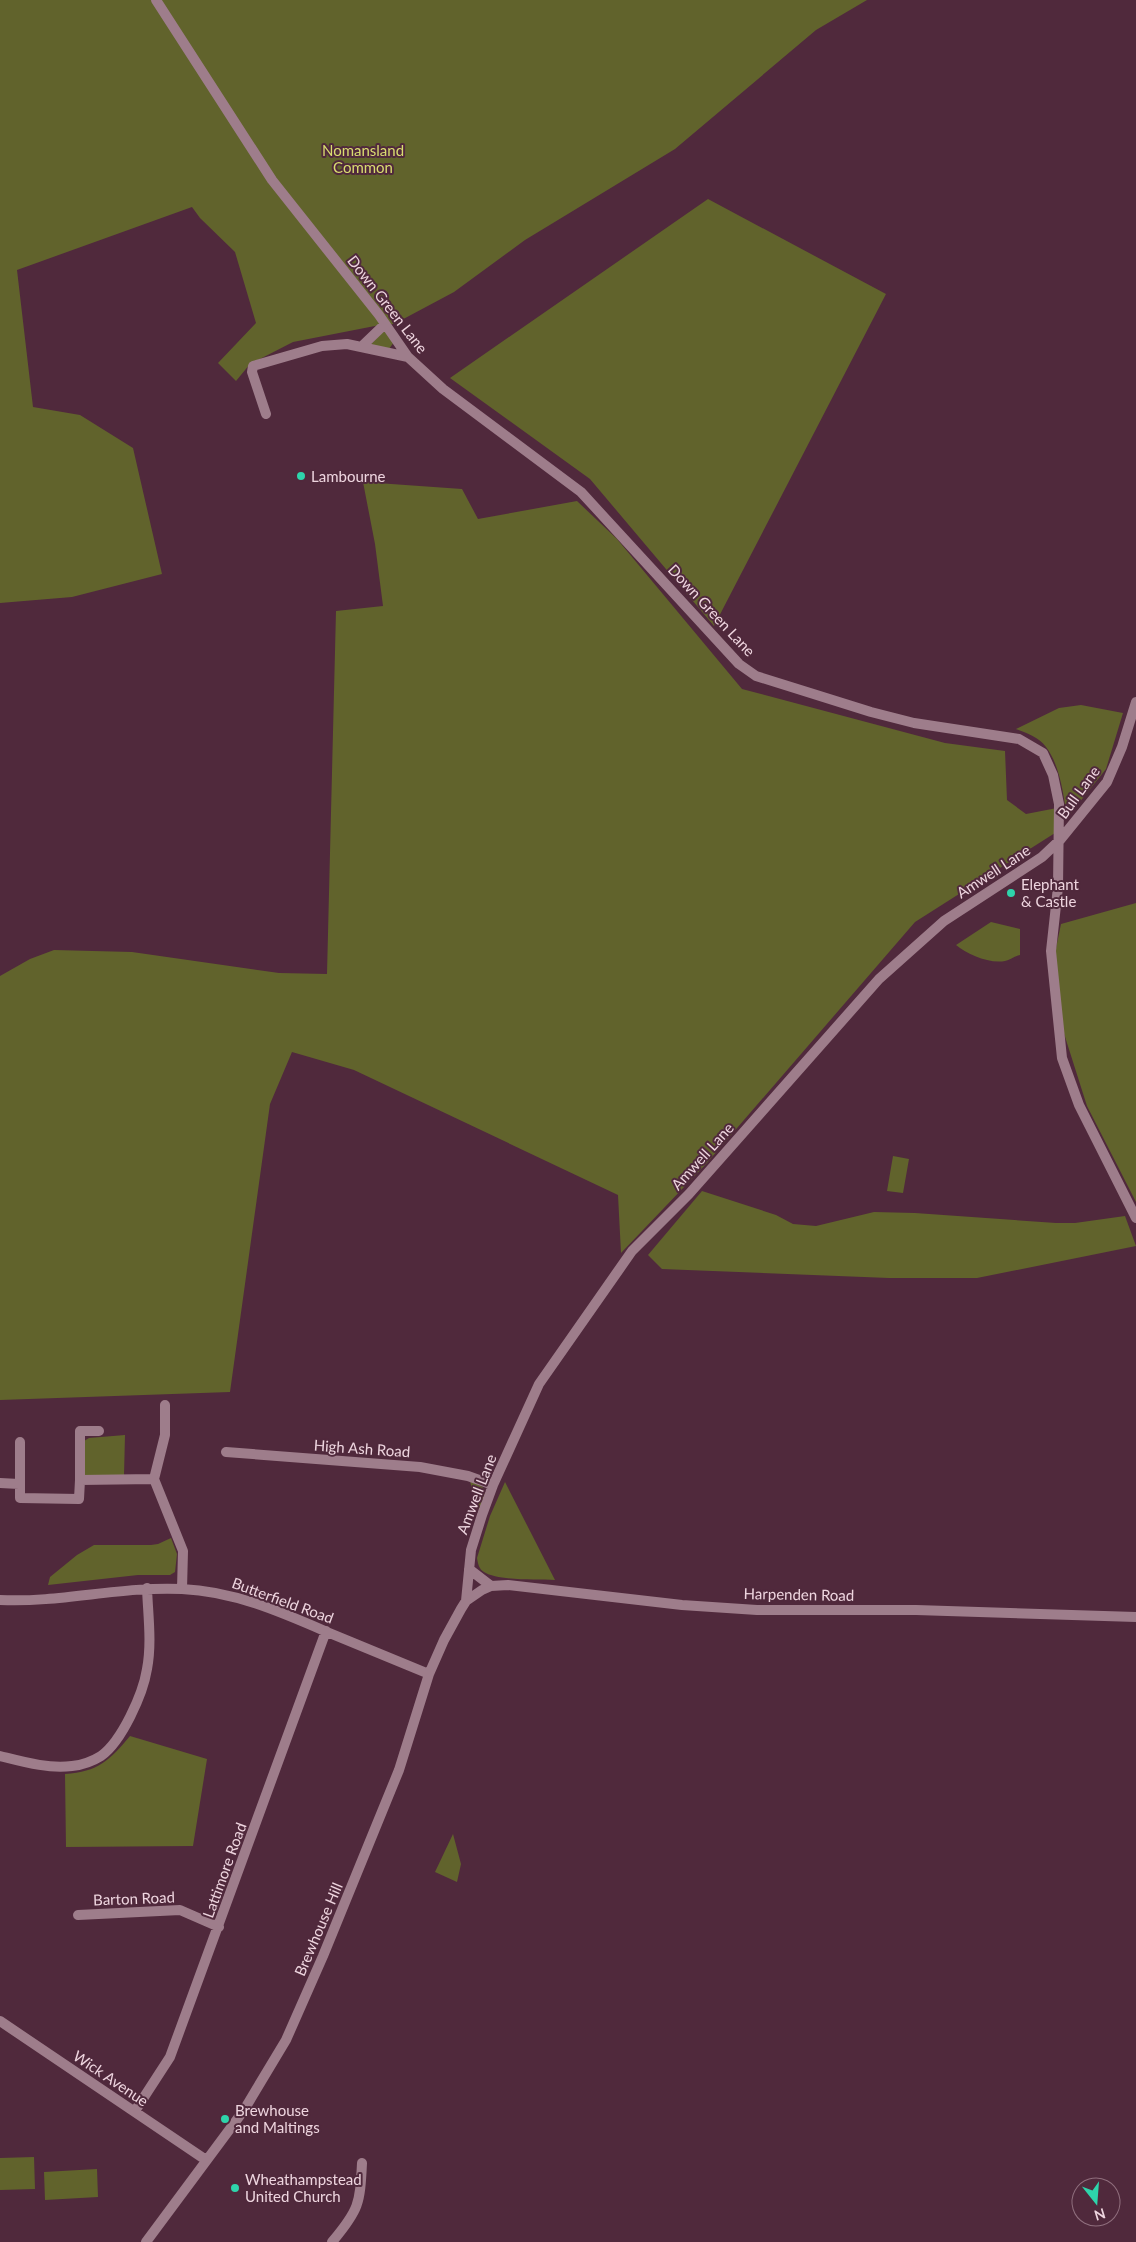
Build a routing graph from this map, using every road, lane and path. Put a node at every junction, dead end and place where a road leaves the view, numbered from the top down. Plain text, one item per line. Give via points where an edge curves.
1 (156, 0) edge
2 (385, 324) junction
3 (361, 347) junction
4 (408, 357) junction
5 (266, 414) dead end
6 (1136, 702) edge
7 (1060, 840) junction
8 (1136, 1218) edge
9 (165, 1405) dead end
10 (99, 1431) dead end
11 (20, 1442) dead end
12 (226, 1452) dead end
13 (154, 1479) junction
14 (80, 1480) junction
15 (0, 1483) edge
16 (19, 1484) junction
17 (493, 1485) junction
18 (468, 1569) junction
19 (490, 1586) junction
20 (147, 1588) junction
21 (182, 1589) junction
22 (0, 1600) edge
23 (466, 1601) junction
24 (1136, 1617) edge
25 (326, 1631) junction
26 (429, 1674) junction
27 (0, 1756) edge
28 (78, 1916) dead end
29 (219, 1927) junction
30 (0, 2021) edge
31 (135, 2112) junction
32 (206, 2160) junction
33 (362, 2163) dead end
34 (146, 2242) edge
35 (332, 2242) edge

1 - 2 street, Down Green Lane via 272,180
2 - 3 street
2 - 4 street, Down Green Lane
3 - 4 street
3 - 5 street via 347,344 322,346 253,366 252,372
4 - 7 street, Down Green Lane via 443,389 581,492 717,641 756,676 914,723 1019,739 1043,753 1053,775 1059,804
6 - 7 street, Bull Lane via 1107,782
7 - 8 street, Down Green Lane via 1051,951 1062,1058 1079,1105
7 - 17 street, Amwell Lane via 1042,857 944,920 879,979 689,1194 632,1251 539,1384
9 - 13 street via 166,1435
10 - 14 street via 80,1431
11 - 16 street
12 - 17 street, High Ash Road via 420,1467 468,1476
13 - 14 street
13 - 21 street via 183,1552
14 - 16 street via 79,1499 20,1498
15 - 16 street
17 - 18 street, Amwell Lane via 471,1550
18 - 19 street
18 - 23 street, Amwell Lane
19 - 23 street
19 - 24 street, Harpenden Road via 526,1586 682,1605 757,1610 916,1610
20 - 21 street, Butterfield Road
20 - 22 street, Butterfield Road via 46,1599
20 - 27 street via 148,1668 142,1692 112,1745 90,1762 72,1766 40,1766
21 - 25 street, Butterfield Road via 216,1593 280,1612
23 - 26 street, Brewhouse Hill
25 - 26 street, Butterfield Road
25 - 29 street, Lattimore Road
26 - 32 street, Brewhouse Hill via 398,1770 298,2014 255,2094
28 - 29 street, Barton Road via 180,1910
29 - 31 street, Lattimore Road via 170,2058
30 - 31 street, Wick Avenue
31 - 32 street, Wick Avenue
32 - 34 street, Brewhouse Hill
33 - 35 street via 360,2197 350,2221

